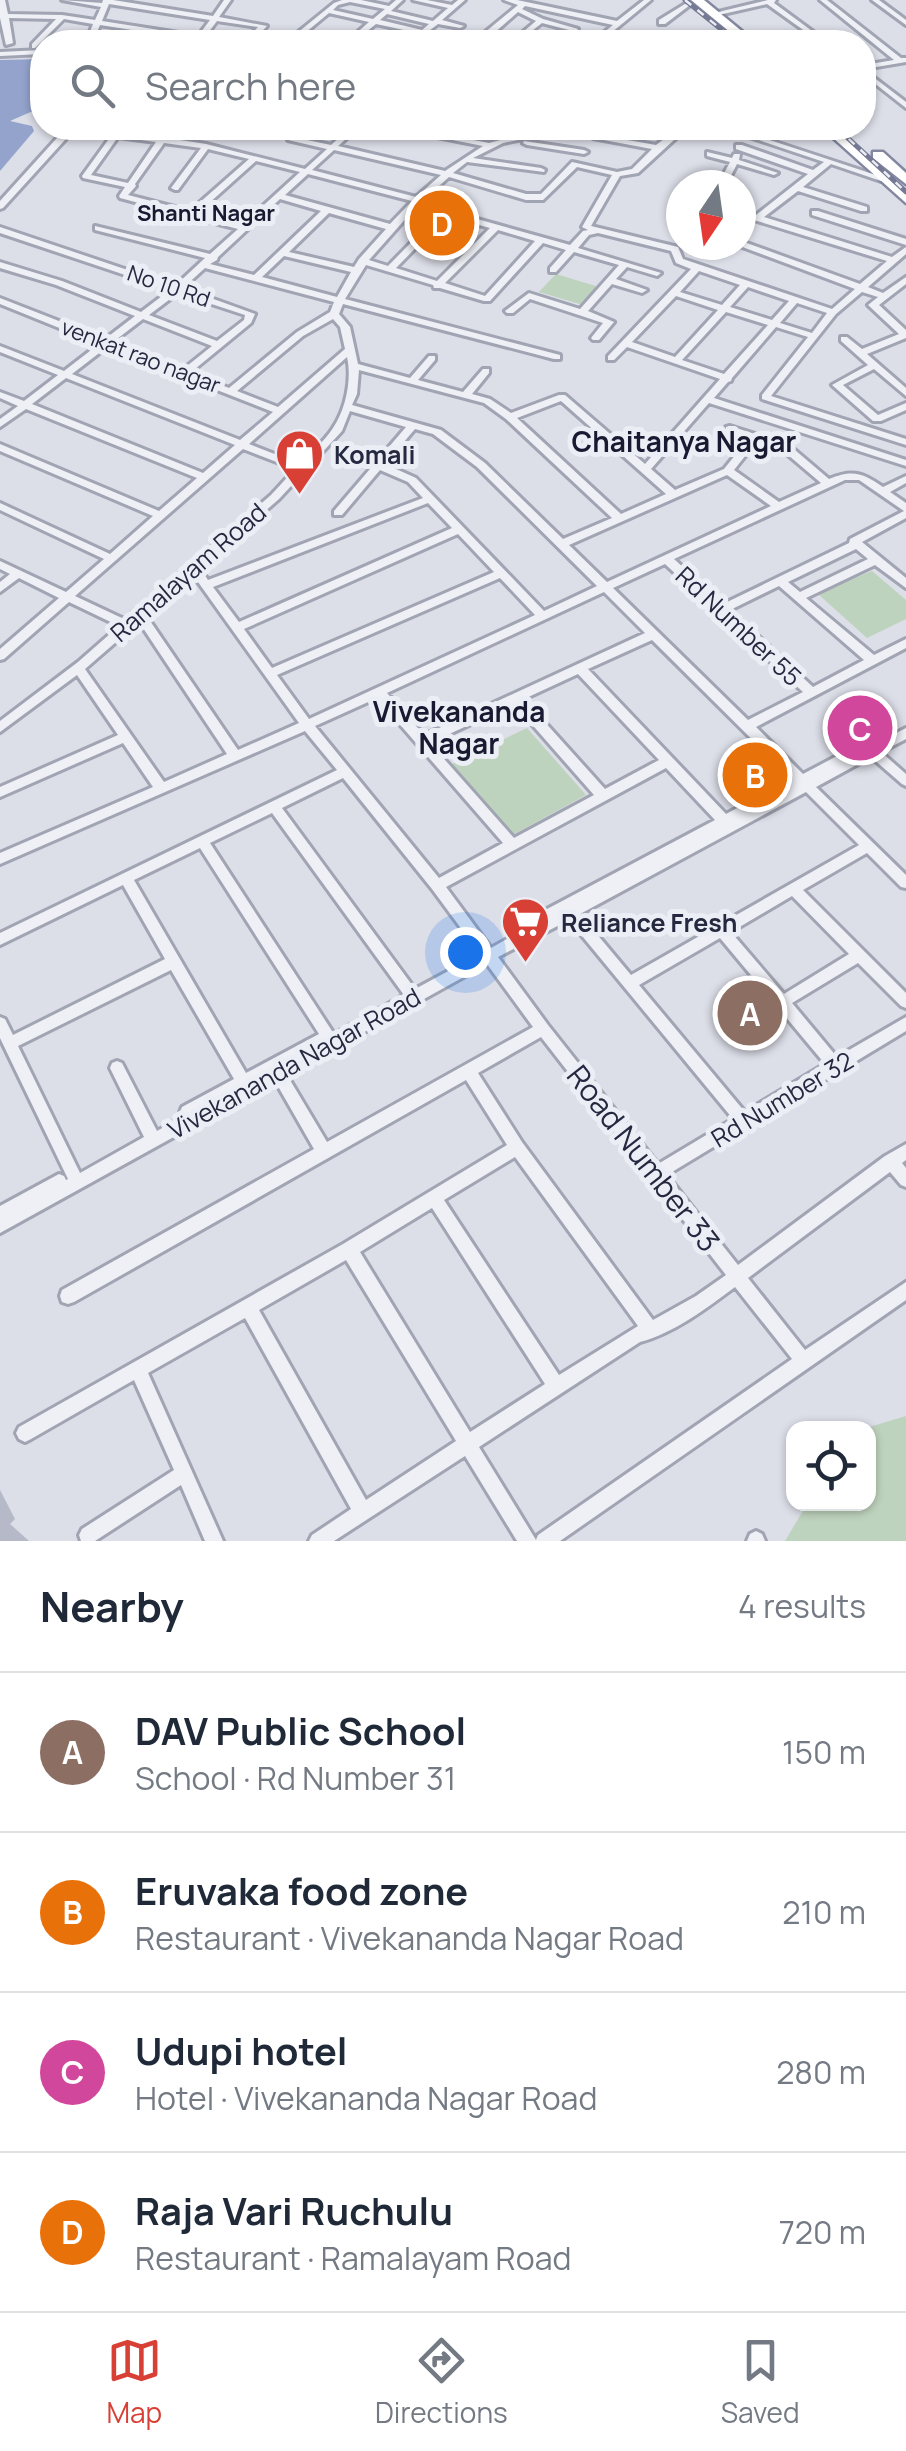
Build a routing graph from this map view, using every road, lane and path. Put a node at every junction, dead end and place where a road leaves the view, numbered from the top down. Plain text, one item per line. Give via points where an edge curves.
1 (2, 0) edge
2 (65, 0) edge
3 (228, 0) edge
4 (320, 0) edge
5 (400, 0) edge
6 (416, 0) edge
7 (462, 0) edge
8 (507, 0) edge
9 (648, 0) edge
10 (823, 0) edge
11 (875, 0) edge
12 (772, 1) edge
13 (106, 2) edge
14 (688, 2) edge
15 (754, 2) edge
16 (336, 4) junction
17 (522, 4) edge
18 (453, 7) junction
19 (328, 10) junction
20 (389, 10) junction
21 (714, 14) junction
22 (2, 16) edge
23 (62, 16) junction
24 (213, 16) junction
25 (98, 20) junction
26 (375, 21) junction
27 (541, 21) junction
28 (435, 22) junction
29 (662, 22) dead end
30 (906, 23) edge
31 (618, 24) junction
32 (460, 26) dead end
33 (145, 28) joint
34 (50, 30) edge
35 (94, 30) edge
36 (152, 30) edge
37 (205, 30) edge
38 (259, 30) edge
39 (302, 30) edge
40 (364, 30) edge
41 (398, 30) edge
42 (425, 30) edge
43 (492, 30) edge
44 (529, 30) edge
45 (573, 30) edge
46 (611, 30) edge
47 (719, 30) edge
48 (734, 30) edge
49 (809, 30) edge
50 (862, 30) edge
51 (876, 40) edge
52 (9, 43) dead end
53 (30, 50) edge
54 (0, 54) edge
55 (903, 61) edge
56 (876, 67) edge
57 (876, 79) edge
58 (906, 87) edge
59 (890, 90) junction
60 (906, 106) edge
61 (59, 140) edge
62 (112, 140) edge
63 (163, 140) joint
64 (300, 140) edge
65 (341, 140) edge
66 (463, 140) edge
67 (508, 140) joint
68 (593, 140) edge
69 (628, 140) edge
70 (668, 140) edge
71 (742, 140) edge
72 (774, 140) edge
73 (841, 140) edge
74 (860, 140) edge
75 (488, 145) junction
76 (206, 146) junction
77 (332, 148) junction
78 (658, 148) junction
79 (739, 148) junction
80 (584, 152) junction
81 (710, 154) dead end
82 (254, 159) junction
83 (468, 160) junction
84 (736, 161) junction
85 (830, 162) junction
86 (575, 164) junction
87 (541, 170) dead end
88 (731, 170) edge
89 (305, 172) junction
90 (774, 173) dead end
91 (813, 173) junction
92 (448, 174) junction
93 (617, 174) junction
94 (884, 179) junction
95 (906, 180) edge
96 (132, 186) junction
97 (795, 187) junction
98 (175, 188) dead end
99 (278, 196) junction
100 (906, 199) edge
101 (417, 202) junction
102 (0, 206) edge
103 (864, 209) dead end
104 (328, 210) junction
105 (446, 212) junction
106 (815, 212) dead end
107 (192, 215) junction
108 (758, 218) joint
109 (496, 227) junction
110 (98, 228) dead end
111 (243, 228) junction
112 (393, 228) junction
113 (2, 230) edge
114 (541, 240) junction
115 (906, 242) edge
116 (666, 243) edge
117 (572, 249) junction
118 (756, 249) edge
119 (906, 250) edge
120 (666, 252) edge
121 (284, 253) junction
122 (214, 258) junction
123 (678, 260) edge
124 (891, 261) junction
125 (625, 264) junction
126 (0, 265) edge
127 (204, 265) junction
128 (358, 266) junction
129 (697, 268) junction
130 (389, 270) junction
131 (553, 270) dead end
132 (657, 273) dead end
133 (906, 277) edge
134 (254, 279) junction
135 (610, 280) junction
136 (746, 284) junction
137 (437, 286) junction
138 (864, 286) junction
139 (178, 288) junction
140 (642, 290) dead end
141 (674, 294) junction
142 (884, 296) junction
143 (796, 300) junction
144 (0, 302) edge
145 (335, 308) junction
146 (722, 309) junction
147 (510, 311) dead end
148 (582, 312) junction
149 (833, 312) junction
150 (143, 314) junction
151 (775, 324) junction
152 (906, 334) edge
153 (813, 336) junction
154 (596, 338) dead end
155 (844, 339) dead end
156 (105, 342) junction
157 (626, 343) junction
158 (218, 345) junction
159 (0, 349) edge
160 (350, 350) junction
161 (862, 353) junction
162 (556, 357) dead end
163 (432, 358) dead end
164 (611, 358) dead end
165 (676, 360) junction
166 (876, 365) junction
167 (354, 366) junction
168 (486, 371) dead end
169 (184, 373) junction
170 (65, 374) junction
171 (728, 379) junction
172 (413, 380) junction
173 (230, 390) junction
174 (906, 393) edge
175 (0, 395) edge
176 (466, 395) junction
177 (709, 400) junction
178 (25, 405) junction
179 (906, 406) edge
180 (347, 407) junction
181 (280, 412) junction
182 (510, 417) junction
183 (0, 424) edge
184 (412, 426) junction
185 (730, 429) dead end
186 (756, 437) junction
187 (906, 442) edge
188 (242, 445) junction
189 (0, 447) edge
190 (906, 463) edge
191 (378, 466) junction
192 (301, 468) junction
193 (645, 470) junction
194 (728, 471) junction
195 (205, 478) junction
196 (906, 479) edge
197 (828, 484) junction
198 (884, 491) junction
199 (673, 494) junction
200 (429, 498) junction
201 (0, 506) edge
202 (779, 507) junction
203 (906, 511) edge
204 (338, 513) dead end
205 (162, 516) junction
206 (619, 518) junction
207 (457, 530) junction
208 (561, 544) junction
209 (857, 544) junction
210 (666, 558) junction
211 (112, 559) junction
212 (876, 560) junction
213 (0, 565) edge
214 (193, 567) junction
215 (501, 573) junction
216 (18, 574) junction
217 (780, 581) junction
218 (906, 584) edge
219 (207, 585) junction
220 (603, 587) junction
221 (0, 588) edge
222 (798, 597) junction
223 (68, 598) junction
224 (723, 609) junction
225 (138, 614) junction
226 (541, 614) junction
227 (126, 625) junction
228 (238, 628) junction
229 (652, 635) junction
230 (906, 643) edge
231 (0, 656) edge
232 (873, 660) junction
233 (78, 668) junction
234 (580, 668) junction
235 (271, 673) junction
236 (379, 692) junction
237 (812, 693) junction
238 (516, 698) junction
239 (906, 724) edge
240 (307, 725) junction
241 (0, 727) edge
242 (746, 727) junction
243 (906, 733) edge
244 (126, 737) junction
245 (423, 741) junction
246 (872, 752) junction
247 (235, 756) junction
248 (668, 761) junction
249 (345, 772) junction
250 (906, 781) edge
251 (804, 784) junction
252 (162, 789) junction
253 (0, 792) edge
254 (604, 796) junction
255 (274, 807) junction
256 (725, 822) junction
257 (202, 842) junction
258 (512, 845) junction
259 (868, 846) junction
260 (0, 859) edge
261 (126, 878) junction
262 (906, 883) edge
263 (437, 885) junction
264 (794, 889) junction
265 (572, 914) junction
266 (722, 930) junction
267 (0, 939) edge
268 (488, 952) junction
269 (860, 954) junction
270 (175, 960) junction
271 (628, 984) junction
272 (409, 991) junction
273 (782, 1002) junction
274 (906, 1002) edge
275 (0, 1023) edge
276 (906, 1023) edge
277 (543, 1029) junction
278 (328, 1036) junction
279 (10, 1043) junction
280 (836, 1066) junction
281 (116, 1068) dead end
282 (468, 1071) junction
283 (279, 1075) junction
284 (246, 1086) junction
285 (746, 1123) junction
286 (150, 1132) junction
287 (516, 1148) junction
288 (906, 1150) edge
289 (324, 1152) junction
290 (890, 1161) junction
291 (657, 1173) junction
292 (73, 1174) junction
293 (906, 1180) edge
294 (434, 1198) junction
295 (0, 1214) edge
296 (0, 1225) edge
297 (348, 1250) junction
298 (734, 1276) junction
299 (906, 1290) edge
300 (68, 1296) dead end
301 (249, 1308) junction
302 (651, 1331) junction
303 (802, 1359) junction
304 (138, 1369) junction
305 (556, 1386) junction
306 (25, 1434) dead end
307 (470, 1444) junction
308 (184, 1473) junction
309 (362, 1511) junction
310 (88, 1535) dead end
311 (214, 1541) edge
312 (318, 1541) edge
313 (527, 1541) edge
314 (544, 1541) edge

1 - 22 street
2 - 13 street
3 - 24 street
4 - 16 street
5 - 20 street
6 - 18 street
7 - 18 street
8 - 17 street
9 - 31 street
10 - 50 street
11 - 30 street
12 - 15 street
12 - 49 street
13 - 24 street
13 - 25 street
14 - 21 highway
14 - 29 street
14 - 47 highway
15 - 21 street
16 - 19 street
16 - 20 street via 350,0
17 - 27 street
17 - 31 street
17 - 43 street
18 - 28 street
19 - 26 street
19 - 39 street
20 - 26 street
20 - 28 street
21 - 48 highway
22 - 23 street
22 - 52 street
23 - 25 street
23 - 34 street
24 - 37 street
24 - 38 street via 263,26
25 - 33 street
25 - 35 street
26 - 40 street
26 - 41 street
27 - 44 street
27 - 45 street
28 - 32 street
28 - 42 street
31 - 46 street
33 - 36 street
51 - 55 street
53 - 54 street
55 - 56 street
57 - 59 street
58 - 59 street
59 - 60 street
61 - 102 street
62 - 96 street via 86,176
63 - 76 street
63 - 96 street
64 - 77 street
65 - 77 street
66 - 75 street
67 - 75 street
67 - 80 street
68 - 80 street
69 - 78 street
70 - 78 street
71 - 79 street
72 - 85 street
73 - 94 highway
74 - 95 highway
75 - 83 street
76 - 82 street
76 - 98 street
77 - 89 street
77 - 92 street
78 - 93 street via 636,171
79 - 84 street
79 - 91 street
80 - 86 street
81 - 84 street
82 - 89 street
82 - 107 street
83 - 87 street
83 - 92 street
84 - 88 street
84 - 90 street
85 - 91 street
85 - 94 street
86 - 92 street via 544,197 526,198
86 - 93 street
89 - 99 street
89 - 101 street
91 - 97 street
92 - 101 street
93 - 116 street via 586,228
94 - 100 highway
96 - 107 street via 123,196
97 - 103 street
97 - 108 street
99 - 104 street
99 - 111 street
101 - 105 street
101 - 112 street
104 - 112 street
104 - 121 street
105 - 109 street
105 - 130 street
106 - 115 street
107 - 111 street
108 - 124 street
109 - 114 street
109 - 137 street
110 - 122 street
111 - 122 street
112 - 128 street
113 - 139 street, No 10 Rd
114 - 117 street
114 - 137 street via 491,298
117 - 120 street via 596,231
117 - 125 street
117 - 131 street
118 - 138 street
119 - 124 street
121 - 128 street
121 - 134 street
122 - 127 street
123 - 129 street
124 - 133 street
124 - 138 street
125 - 132 street
125 - 135 street
126 - 150 street
127 - 134 street
127 - 139 street
128 - 130 street
128 - 145 street
129 - 136 street
129 - 141 street
130 - 137 street
133 - 142 street
134 - 145 street
135 - 140 street
135 - 148 street
136 - 143 street
136 - 146 street
138 - 142 street
138 - 149 street
139 - 150 street
139 - 158 street, No 10 Rd via 250,314
141 - 146 street
141 - 157 street
142 - 152 street via 874,307
143 - 149 street
143 - 151 street
144 - 156 street, venkat rao nagar
145 - 160 street, Ramalayam Road
145 - 162 street via 372,308
145 - 173 street
146 - 151 street
146 - 165 street
147 - 148 street via 529,296
148 - 154 street via 608,322
149 - 153 street
150 - 156 street
150 - 158 street
151 - 153 street
151 - 171 street
152 - 161 street
153 - 187 street via 766,398
155 - 161 street
156 - 169 street, venkat rao nagar
156 - 170 street
157 - 164 street
157 - 165 street
158 - 169 street, No 10 Rd
159 - 170 street
160 - 167 street, Ramalayam Road
160 - 181 street
161 - 166 street
163 - 172 street
165 - 171 street
166 - 174 street
166 - 179 street via 838,385 877,418
167 - 172 street
167 - 180 street, Ramalayam Road
168 - 176 street
169 - 173 street, venkat rao nagar
170 - 178 street
170 - 188 street
171 - 177 street
172 - 176 street
173 - 181 street, venkat rao nagar
175 - 178 street
176 - 182 street
177 - 190 street
177 - 193 street
178 - 183 street
178 - 195 street
180 - 184 street
180 - 192 street, Ramalayam Road via 338,429
181 - 188 street
182 - 193 street via 562,397
182 - 206 street
184 - 191 street
184 - 208 street via 442,436 480,465
185 - 186 street
186 - 194 street
186 - 197 street via 786,448
188 - 192 street
188 - 195 street
189 - 205 street
191 - 200 street via 412,480
191 - 204 street
192 - 214 street, Ramalayam Road
193 - 199 street
194 - 199 street
194 - 202 street
195 - 205 street
196 - 198 street
197 - 198 street via 861,477
197 - 202 street
198 - 203 street
199 - 206 street
200 - 207 street
200 - 219 street
201 - 211 street
202 - 210 street
203 - 209 street
205 - 211 street
206 - 208 street
207 - 215 street
207 - 228 street
208 - 220 street
209 - 212 street
209 - 217 street
210 - 220 street
210 - 224 street, Rd Number 55
211 - 223 street
212 - 218 street
212 - 222 street
213 - 216 street
214 - 219 street, Road Number 33
214 - 225 street, Ramalayam Road
215 - 226 street
215 - 235 street
216 - 221 street
216 - 223 street
217 - 222 street
217 - 224 street
219 - 228 street, Road Number 33
220 - 226 street
220 - 229 street
222 - 232 street
223 - 227 street
223 - 231 street
224 - 237 street, Rd Number 55
225 - 227 street, Ramalayam Road
225 - 247 street
226 - 236 street
227 - 233 street, Ramalayam Road
228 - 235 street, Road Number 33
229 - 234 street
229 - 242 street
230 - 232 street
232 - 237 street
233 - 241 street, Ramalayam Road
233 - 244 street
234 - 238 street
234 - 248 street
235 - 240 street, Road Number 33
236 - 240 street
236 - 245 street
237 - 242 street
238 - 245 street
238 - 254 street
239 - 251 street, Vivekananda Nagar Road
240 - 247 street
240 - 249 street, Road Number 33
242 - 251 street
243 - 246 street, Vivekananda Nagar Road
244 - 252 street
244 - 253 street
245 - 258 street
246 - 250 street
246 - 251 street, Vivekananda Nagar Road
247 - 252 street
248 - 254 street
248 - 256 street
249 - 255 street
249 - 263 street, Road Number 33
251 - 256 street, Vivekananda Nagar Road
251 - 259 street
251 - 265 street, Vivekananda Nagar Road
252 - 260 street
254 - 258 street
255 - 257 street
255 - 272 street
256 - 268 street, Vivekananda Nagar Road
257 - 261 street
257 - 278 street
258 - 263 street
259 - 262 street
259 - 264 street
261 - 267 street
261 - 270 street
263 - 268 street, Road Number 33
264 - 266 street
264 - 269 street
265 - 268 street, Vivekananda Nagar Road
265 - 271 street
266 - 271 street
266 - 273 street
268 - 272 street, Vivekananda Nagar Road
268 - 277 street, Road Number 33
268 - 283 street, Vivekananda Nagar Road
269 - 273 street
269 - 274 street
270 - 279 street
270 - 284 street
271 - 285 street
272 - 278 street, Vivekananda Nagar Road
273 - 280 street
275 - 279 street
276 - 280 street, Rd Number 32
277 - 282 street
277 - 291 street, Road Number 33
278 - 284 street, Vivekananda Nagar Road
279 - 292 street
280 - 285 street, Rd Number 32
281 - 286 street
282 - 287 street
282 - 289 street
283 - 284 street, Vivekananda Nagar Road
283 - 289 street
284 - 286 street, Vivekananda Nagar Road
284 - 296 street, Vivekananda Nagar Road
285 - 291 street, Rd Number 32
286 - 292 street, Vivekananda Nagar Road
287 - 294 street
287 - 302 street
288 - 290 street
289 - 300 street
290 - 293 street
290 - 298 street
291 - 298 street, Road Number 33
292 - 295 street, Vivekananda Nagar Road
294 - 297 street
294 - 305 street
297 - 301 street
297 - 307 street
298 - 302 street
298 - 303 street, Road Number 33
299 - 303 street
301 - 304 street
301 - 309 street
302 - 305 street
303 - 314 street
304 - 306 street
304 - 308 street
305 - 307 street
307 - 309 street
307 - 313 street
308 - 310 street
308 - 311 street
309 - 312 street

